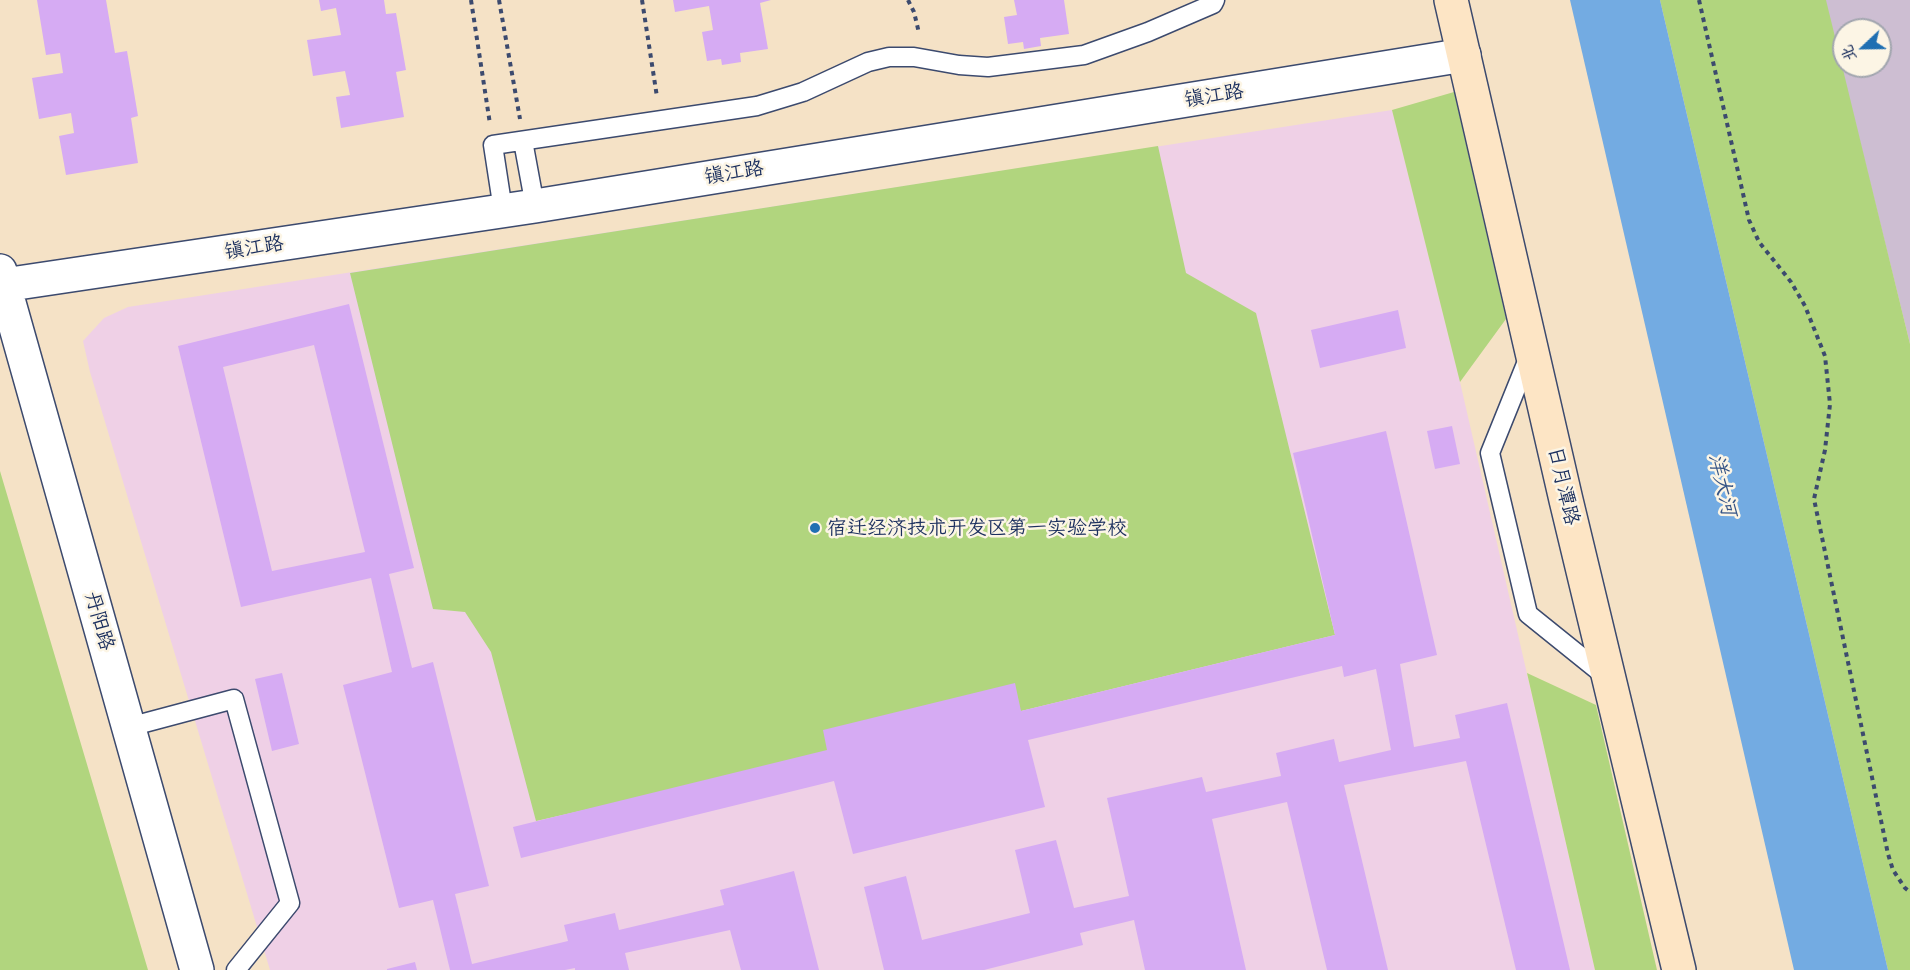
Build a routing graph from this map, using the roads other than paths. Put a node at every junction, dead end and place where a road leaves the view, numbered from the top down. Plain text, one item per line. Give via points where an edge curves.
1 (1215, 0) edge
2 (1451, 0) edge
3 (1464, 55) junction
4 (523, 141) junction
5 (519, 208) junction
6 (2, 278) edge
7 (1532, 350) junction
8 (1609, 679) junction
9 (129, 727) junction
10 (197, 970) edge
11 (236, 970) edge
12 (1679, 970) edge

1 - 4 lane via 1148,32 1084,55 988,67 890,57 868,62 779,101
2 - 3 street, 日月潭路
3 - 5 street, 镇江路
3 - 7 street, 日月潭路
4 - 5 lane
4 - 5 lane via 493,145
5 - 6 street, 镇江路
6 - 9 street, 丹阳路
7 - 8 street, 日月潭路
7 - 8 lane via 1490,453 1492,465 1528,614
8 - 12 street, 日月潭路
9 - 10 street, 丹阳路
9 - 11 lane via 234,699 290,903

